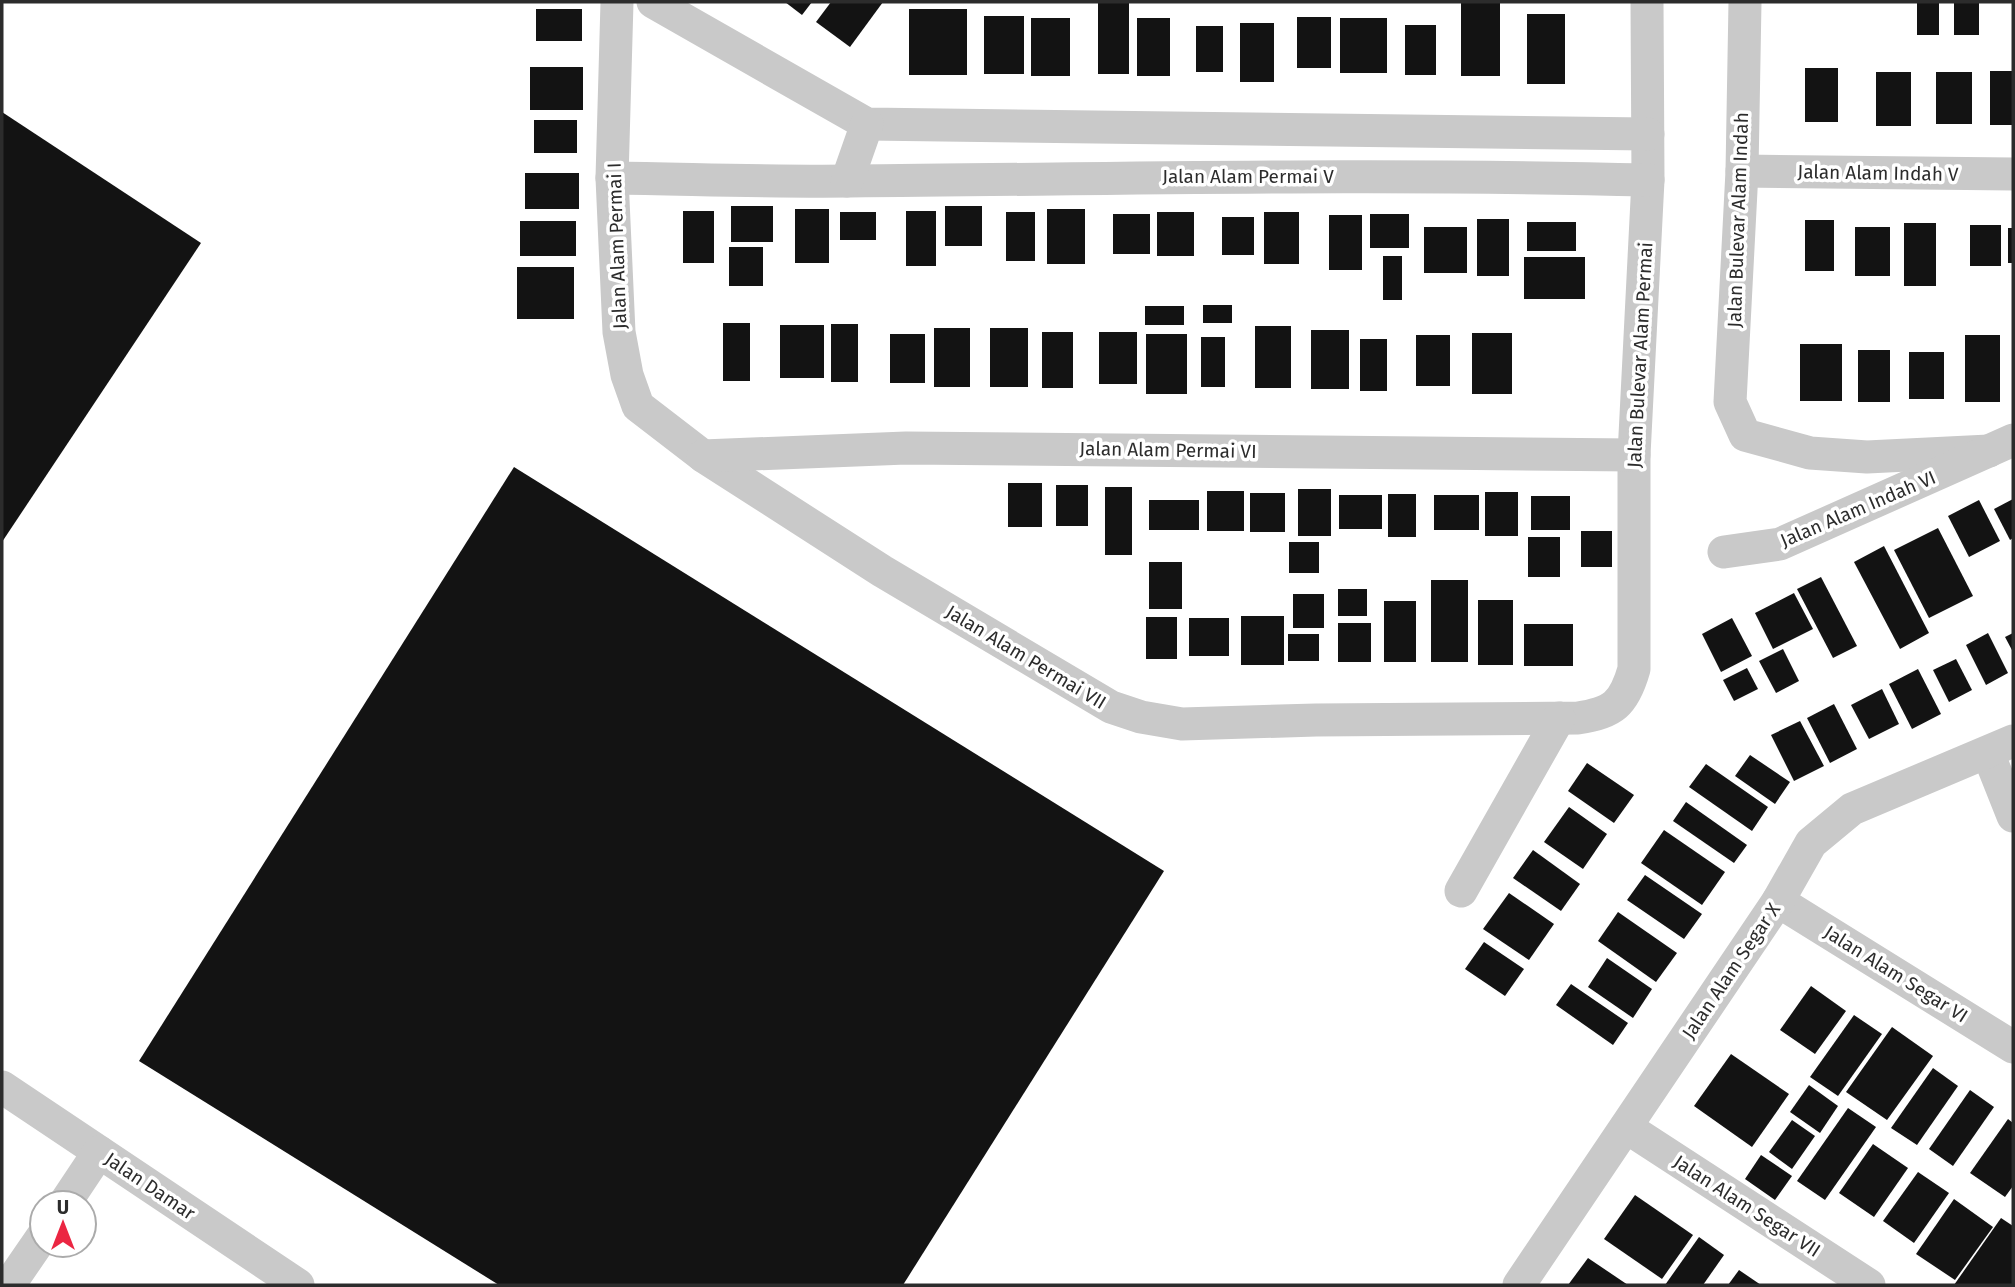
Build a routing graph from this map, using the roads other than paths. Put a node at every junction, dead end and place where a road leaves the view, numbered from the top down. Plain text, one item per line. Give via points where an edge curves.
1 (617, 2) edge
2 (653, 2) edge
3 (1647, 2) edge
4 (1745, 2) edge
5 (867, 124) junction
6 (1648, 134) junction
7 (1742, 171) junction
8 (2013, 174) edge
9 (612, 178) junction
10 (1648, 180) junction
11 (848, 181) junction
12 (1745, 435) joint
13 (2001, 445) edge
14 (702, 456) junction
15 (1634, 456) junction
16 (1724, 552) dead end
17 (1617, 704) joint
18 (1559, 718) junction
19 (2001, 747) edge
20 (2013, 816) edge
21 (1461, 891) dead end
22 (1778, 901) junction
23 (2013, 1047) edge
24 (2, 1087) edge
25 (1626, 1127) junction
26 (99, 1152) junction
27 (74, 1189) edge
28 (28, 1257) edge
29 (9, 1285) edge
30 (298, 1285) edge
31 (1519, 1285) edge
32 (1869, 1285) edge

1 - 9 street, Jalan Alam Permai I
2 - 5 street
3 - 6 street, Jalan Bulevar Alam Permai
4 - 7 street, Jalan Bulevar Alam Indah
5 - 6 street
5 - 11 street
6 - 10 street, Jalan Bulevar Alam Permai
7 - 8 street, Jalan Alam Indah V
7 - 12 street, Jalan Bulevar Alam Indah via 1730,402
9 - 11 street, Jalan Alam Permai V
9 - 14 street, Jalan Alam Permai I via 626,375 638,406
10 - 11 street, Jalan Alam Permai V via 1266,176
10 - 15 street, Jalan Bulevar Alam Permai
12 - 13 street, Jalan Alam Indah VI via 1810,453 1856,456
13 - 16 street, Jalan Alam Indah VI via 1780,544
14 - 15 street, Jalan Alam Permai VI via 906,448
14 - 18 street, Jalan Alam Permai VII via 905,585 1111,707 1141,717 1182,724
15 - 17 street, Jalan Bulevar Alam Permai via 1634,669 1629,688
17 - 18 street, Jalan Alam Permai VII via 1600,715
18 - 21 street
19 - 20 street
19 - 22 street, Jalan Alam Segar X via 1852,809 1811,843
22 - 23 street, Jalan Alam Segar VI
22 - 25 street, Jalan Alam Segar X
24 - 26 street, Jalan Damar
25 - 31 street, Jalan Alam Segar X
25 - 32 street, Jalan Alam Segar VII
26 - 27 street
26 - 30 street, Jalan Damar
28 - 29 street

